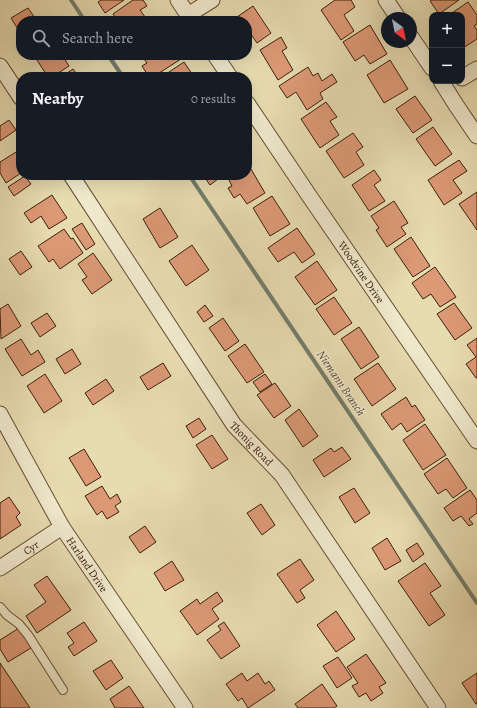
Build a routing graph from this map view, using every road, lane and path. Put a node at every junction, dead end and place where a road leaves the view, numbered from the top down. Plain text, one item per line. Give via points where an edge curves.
1 (178, 0) edge
2 (212, 0) edge
3 (386, 0) edge
4 (394, 12) edge
5 (189, 16) edge
6 (192, 16) edge
7 (417, 46) edge
8 (218, 60) edge
9 (429, 64) edge
10 (0, 66) edge
11 (477, 68) edge
12 (227, 72) edge
13 (465, 76) edge
14 (449, 84) edge
15 (16, 90) edge
16 (252, 110) edge
17 (477, 136) edge
18 (74, 180) edge
19 (0, 414) edge
20 (477, 441) edge
21 (62, 528) junction
22 (0, 568) edge
23 (0, 608) edge
24 (63, 690) dead end
25 (185, 708) edge
26 (438, 708) edge

1 - 5 street
2 - 6 street
3 - 4 street
7 - 9 street
8 - 12 street
10 - 15 street
11 - 13 street
14 - 17 street via 456,105
16 - 20 street, Woodvine Drive
18 - 26 street, Thonig Road via 234,425 282,475
19 - 21 street, Harland Drive
21 - 22 street, Cyr
21 - 25 street, Harland Drive
23 - 24 lane via 28,635

